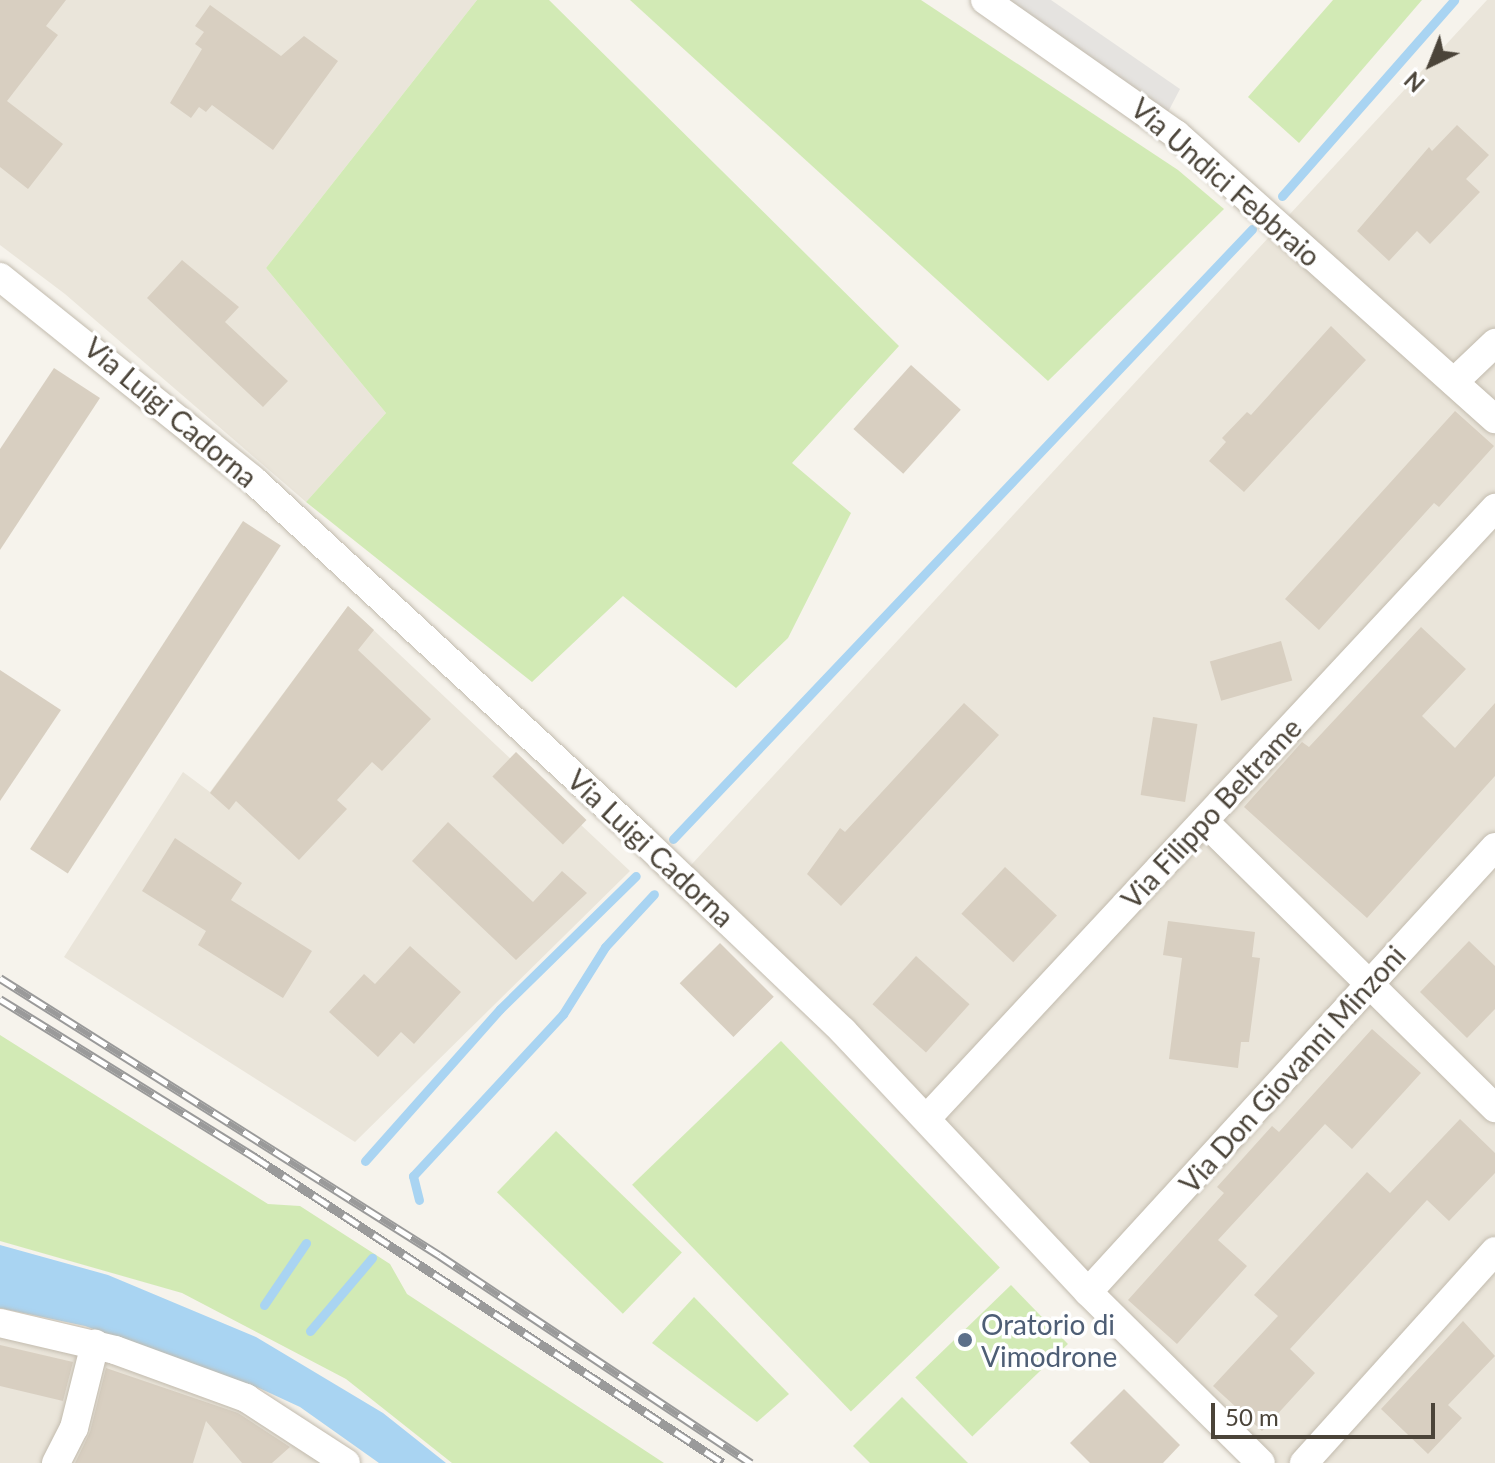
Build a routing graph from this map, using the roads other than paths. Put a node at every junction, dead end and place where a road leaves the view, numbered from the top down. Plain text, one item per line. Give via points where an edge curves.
1 (985, 0) edge
2 (0, 277) edge
3 (1495, 343) edge
4 (1454, 382) junction
5 (1495, 419) edge
6 (1495, 508) edge
7 (1204, 821) junction
8 (1495, 847) edge
9 (1370, 984) junction
10 (1495, 1108) edge
11 (927, 1118) junction
12 (1495, 1251) edge
13 (1088, 1292) junction
14 (0, 1323) edge
15 (95, 1344) junction
16 (56, 1463) edge
17 (346, 1463) edge
18 (1261, 1463) edge
19 (1304, 1463) edge

1 - 4 street, Via Undici Febbraio via 1176,134
2 - 11 street, Via Luigi Cadorna via 273,497 660,856
3 - 4 street
4 - 5 street, Via Undici Febbraio
6 - 7 street, Via Filippo Beltrame
7 - 9 street
7 - 11 street, Via Filippo Beltrame
8 - 9 street, Via Don Giovanni Minzoni
9 - 10 street
9 - 13 street, Via Don Giovanni Minzoni
11 - 13 street, Via Luigi Cadorna
12 - 19 street
13 - 18 street, Via Luigi Cadorna
14 - 15 street
15 - 16 street via 78,1416
15 - 17 street via 246,1398

